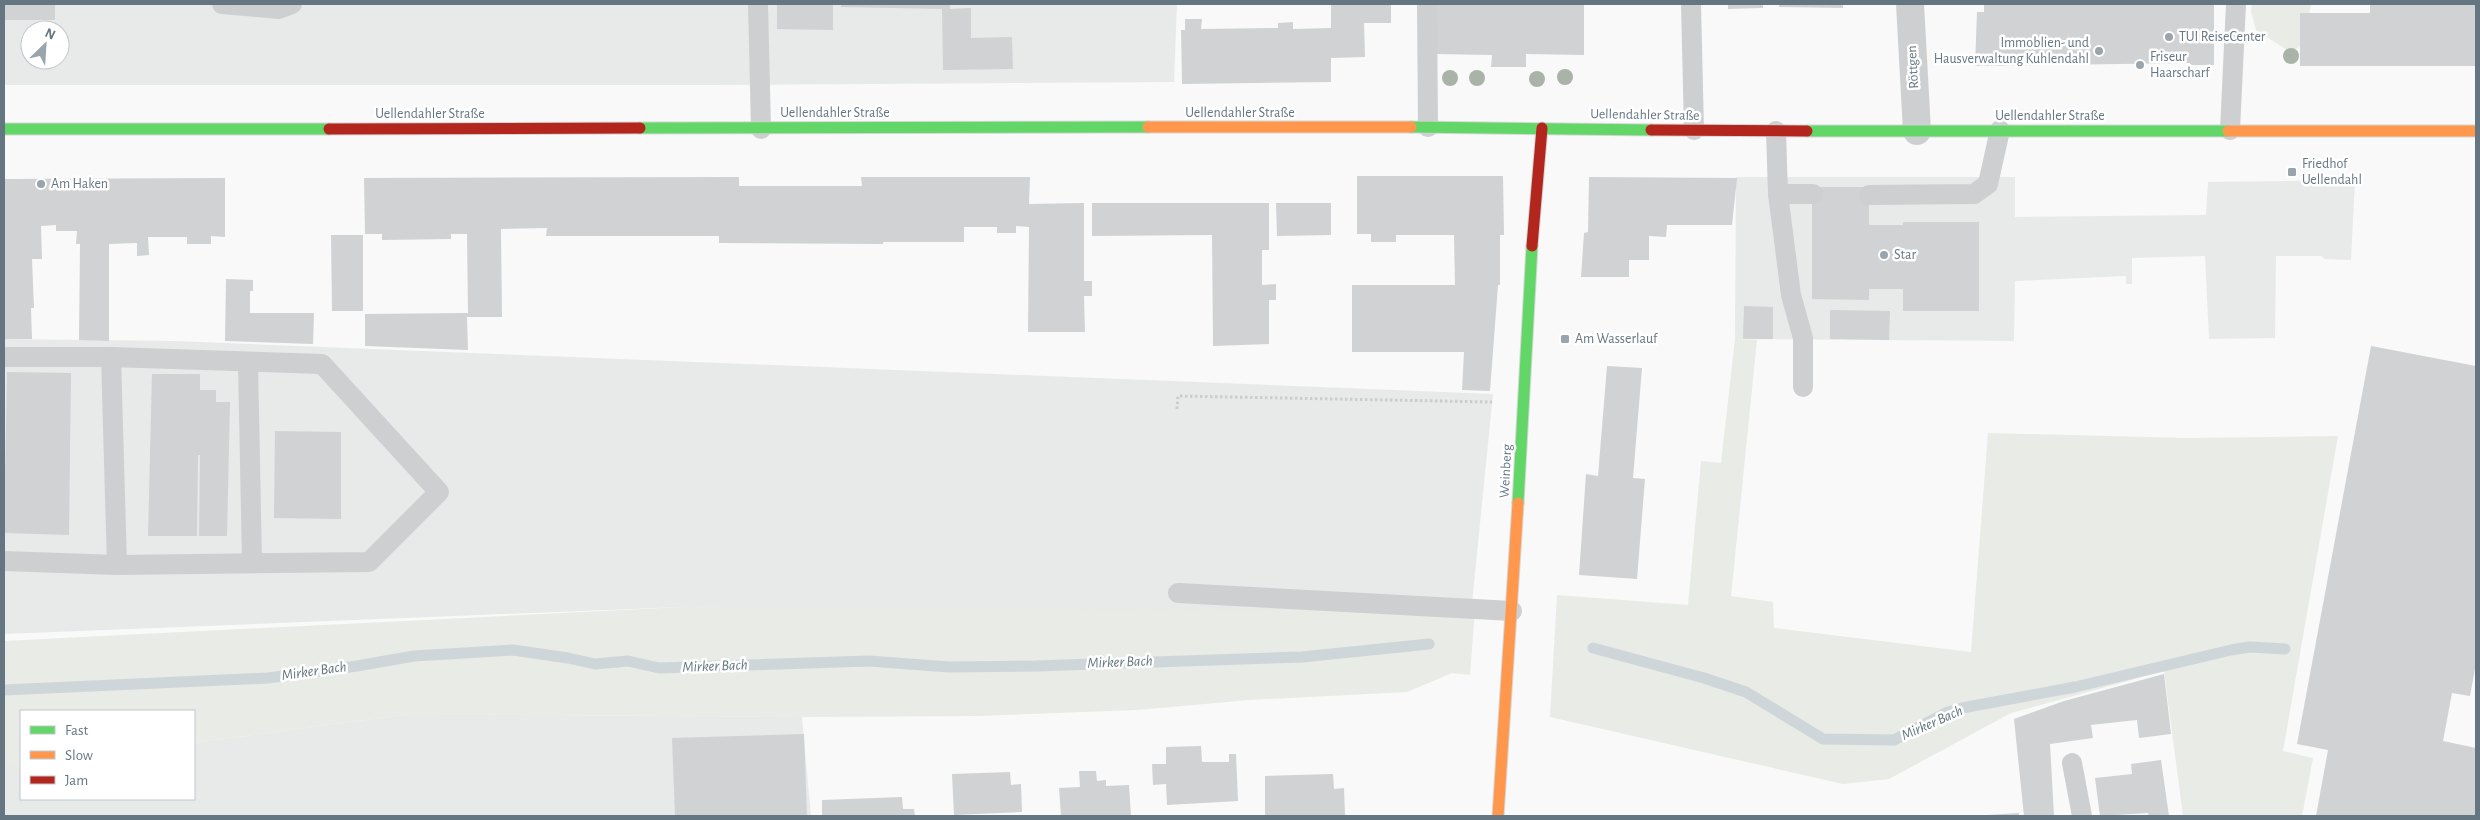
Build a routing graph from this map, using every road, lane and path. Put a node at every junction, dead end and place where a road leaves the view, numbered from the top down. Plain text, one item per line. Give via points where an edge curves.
1 (222, 4) edge
2 (292, 4) edge
3 (758, 4) edge
4 (1427, 4) edge
5 (1691, 4) edge
6 (1910, 4) edge
7 (2236, 4) edge
8 (1428, 127) junction
9 (1542, 128) junction
10 (4, 129) edge
11 (761, 129) junction
12 (1694, 130) junction
13 (2000, 130) junction
14 (2230, 130) junction
15 (1776, 131) junction
16 (1917, 131) junction
17 (2476, 131) edge
18 (1778, 194) junction
19 (1812, 194) dead end
20 (1869, 195) dead end
21 (4, 357) edge
22 (111, 357) junction
23 (248, 362) junction
24 (1803, 387) dead end
25 (1525, 403) junction
26 (1177, 409) dead end
27 (4, 561) edge
28 (252, 563) junction
29 (116, 565) junction
30 (1178, 594) dead end
31 (1512, 611) junction
32 (2072, 763) dead end
33 (1498, 816) edge
34 (2082, 816) edge

1 - 2 lane via 279,9
3 - 11 lane
4 - 8 lane
5 - 12 lane
6 - 16 street, Röttgen
7 - 14 lane
8 - 9 main road, Uellendahler Straße
8 - 11 main road, Uellendahler Straße
9 - 12 main road, Uellendahler Straße
9 - 25 main road, Weinberg
10 - 11 main road, Uellendahler Straße
12 - 15 main road, Uellendahler Straße
13 - 14 main road, Uellendahler Straße
13 - 16 main road, Uellendahler Straße
13 - 20 lane via 1988,184 1974,194
14 - 17 main road, Uellendahler Straße
15 - 16 main road, Uellendahler Straße
15 - 18 lane
18 - 19 lane
18 - 24 lane via 1791,295 1803,338
21 - 22 lane
22 - 23 lane
22 - 29 lane
23 - 28 lane
23 - 28 lane via 322,364 439,492 369,562
25 - 26 path via 1178,396
25 - 31 main road, Weinberg
27 - 29 lane
28 - 29 lane
30 - 31 lane
31 - 33 main road, Weinberg
32 - 34 lane

